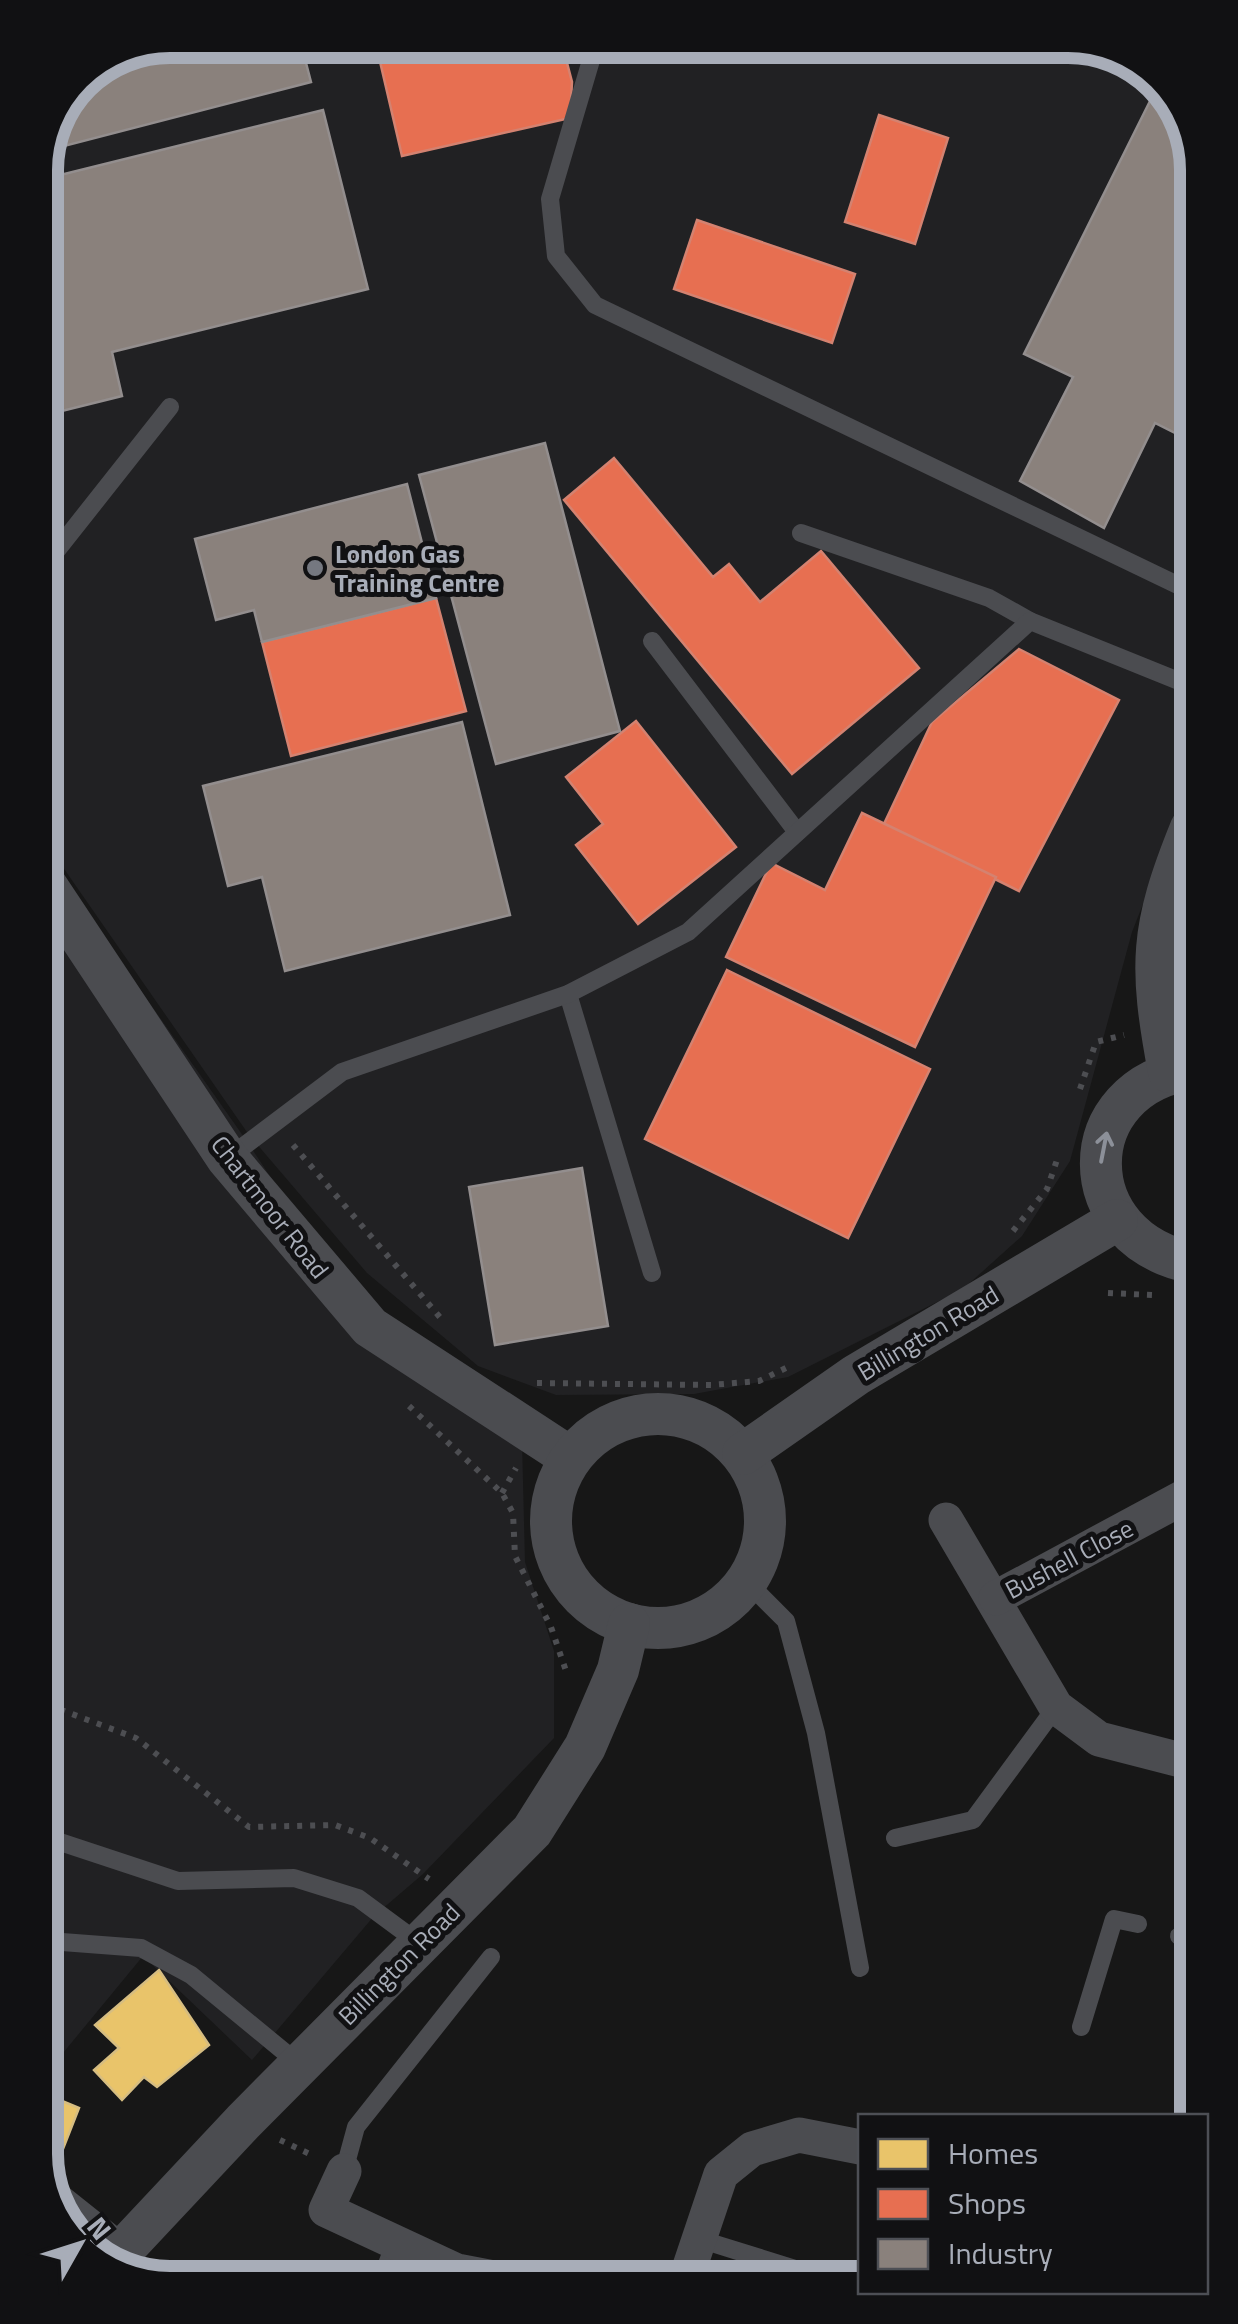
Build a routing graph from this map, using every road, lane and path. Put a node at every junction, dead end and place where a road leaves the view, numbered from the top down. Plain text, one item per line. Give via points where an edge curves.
1 (592, 58) edge
2 (170, 406) dead end
3 (801, 533) dead end
4 (58, 549) edge
5 (1180, 586) edge
6 (1030, 621) junction
7 (652, 641) dead end
8 (1180, 682) edge
9 (797, 832) junction
10 (1180, 856) edge
11 (58, 903) edge
12 (568, 994) junction
13 (1096, 1042) dead end
14 (1180, 1066) edge
15 (1180, 1070) edge
16 (1079, 1094) dead end
17 (276, 1122) junction
18 (1062, 1143) dead end
19 (227, 1158) junction
20 (1117, 1220) junction
21 (1008, 1236) dead end
22 (1180, 1260) edge
23 (652, 1274) dead end
24 (455, 1334) dead end
25 (792, 1366) dead end
26 (543, 1386) dead end
27 (743, 1454) junction
28 (571, 1458) junction
29 (502, 1493) dead end
30 (1180, 1499) edge
31 (946, 1520) dead end
32 (748, 1583) junction
33 (996, 1598) junction
34 (629, 1624) junction
35 (566, 1671) dead end
36 (1056, 1706) junction
37 (58, 1709) edge
38 (1180, 1760) edge
39 (895, 1838) dead end
40 (58, 1841) edge
41 (433, 1882) dead end
42 (1138, 1924) dead end
43 (58, 1942) edge
44 (420, 1943) junction
45 (490, 1956) dead end
46 (860, 1968) dead end
47 (1081, 2027) dead end
48 (300, 2065) junction
49 (243, 2122) junction
50 (858, 2147) edge
51 (344, 2170) junction
52 (699, 2239) junction
53 (130, 2241) edge
54 (395, 2242) junction
55 (387, 2266) edge
56 (447, 2266) edge
57 (690, 2266) edge
58 (786, 2266) edge

1 - 5 lane via 550,199 556,256 594,305
2 - 4 lane
3 - 6 lane via 988,598
6 - 8 lane
6 - 9 lane
7 - 9 lane
9 - 12 lane via 688,932
10 - 14 street via 1165,892 1153,960
11 - 19 street, Chartmoor Road
12 - 17 lane via 342,1072
12 - 23 lane
13 - 16 path
20 -> 15 street via 1100,1162 1106,1132 1142,1085
17 - 19 lane
17 - 24 path
18 - 21 path via 1048,1189
19 - 28 street, Chartmoor Road via 370,1327
20 - 22 street via 1138,1242
20 - 27 street, Billington Road via 856,1375
25 - 26 path via 759,1381
27 - 28 street via 715,1428 679,1414 640,1413 604,1425
27 - 32 street via 760,1484 766,1518
28 - 34 street via 548,1527 560,1570 587,1605
29 - 35 path via 513,1513 515,1556 552,1627
30 - 33 street, Bushell Close
31 - 33 street, Bushell Close
32 - 34 street via 724,1608 694,1624 661,1630
32 - 46 lane via 786,1621 816,1734
33 - 36 street, Bushell Close
34 - 44 street, Billington Road via 618,1670 585,1747 532,1832
36 - 38 street, Bushell Close via 1098,1738
36 - 39 lane via 974,1820
37 - 41 path via 136,1738 249,1827 335,1825 370,1838
40 - 44 lane via 178,1881 294,1878 358,1898
42 - 47 lane via 1114,1919
43 - 48 lane via 141,1948 192,1975
44 - 48 street, Billington Road
45 - 51 lane via 356,2127
48 - 49 street, Billington Road
49 - 51 path
49 - 53 street, Billington Road
50 - 52 street via 799,2135 752,2150 721,2174
51 - 54 street via 326,2210
52 - 57 street
52 - 58 lane
54 - 55 lane
54 - 56 street

